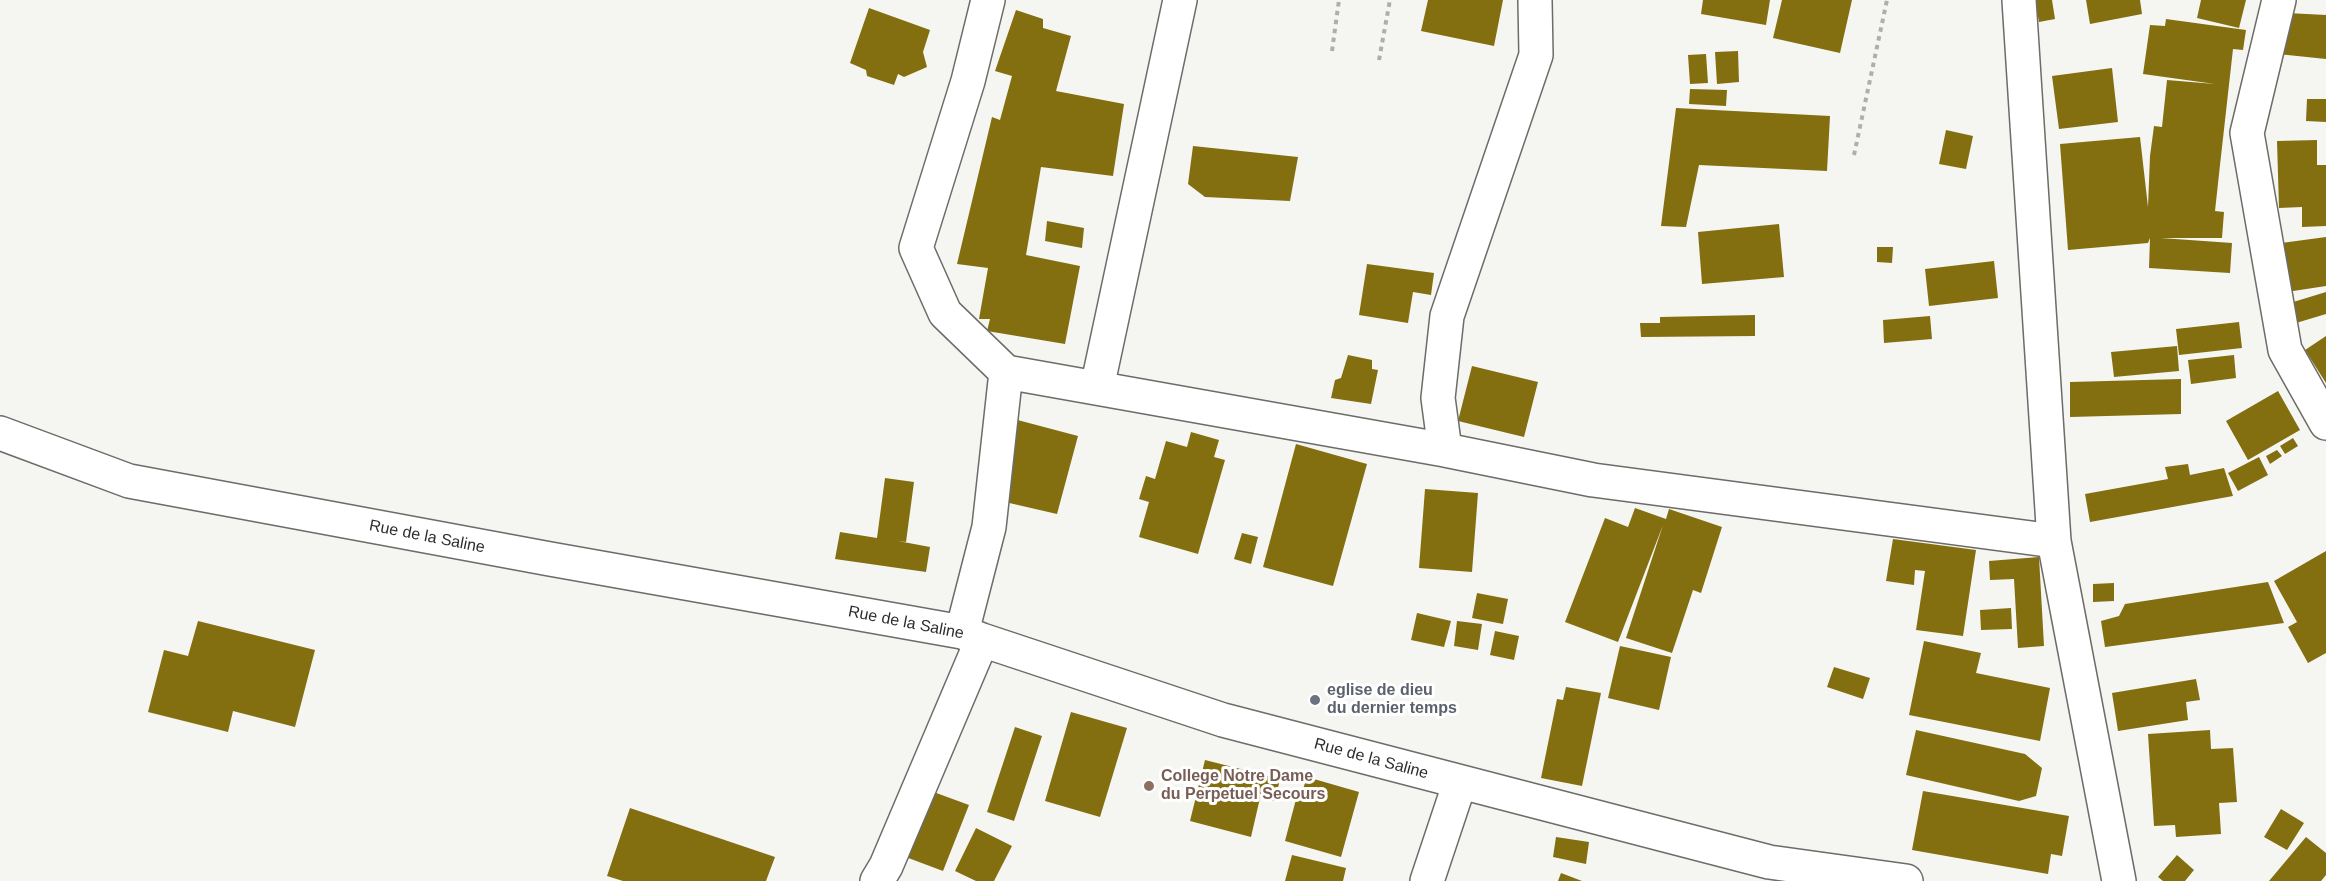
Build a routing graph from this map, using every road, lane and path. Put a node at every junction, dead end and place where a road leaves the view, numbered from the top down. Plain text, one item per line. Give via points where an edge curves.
1 (988, 0) edge
2 (1180, 0) edge
3 (1339, 0) edge
4 (1390, 0) edge
5 (1535, 0) edge
6 (1887, 0) edge
7 (2019, 0) edge
8 (2279, 0) edge
9 (1332, 51) dead end
10 (1378, 60) dead end
11 (1854, 156) dead end
12 (1006, 372) junction
13 (1097, 387) junction
14 (2326, 423) edge
15 (0, 434) edge
16 (1445, 450) junction
17 (2054, 541) junction
18 (972, 636) junction
19 (1460, 782) junction
20 (877, 881) edge
21 (1427, 881) edge
22 (1906, 881) edge
23 (2119, 881) edge

1 - 12 street via 968,81 916,248 945,313
2 - 13 street
3 - 9 path
4 - 10 path
5 - 16 street via 1536,55 1447,316 1438,399
6 - 11 path
7 - 17 street
8 - 14 street via 2247,134 2285,350
12 - 13 street
12 - 18 street
13 - 16 street
15 - 18 street, Rue de la Saline via 129,481
16 - 17 street via 1593,480
17 - 23 street
18 - 19 street, Rue de la Saline via 1223,720
18 - 20 street
19 - 21 street
19 - 22 street, Rue de la Saline via 1769,862

